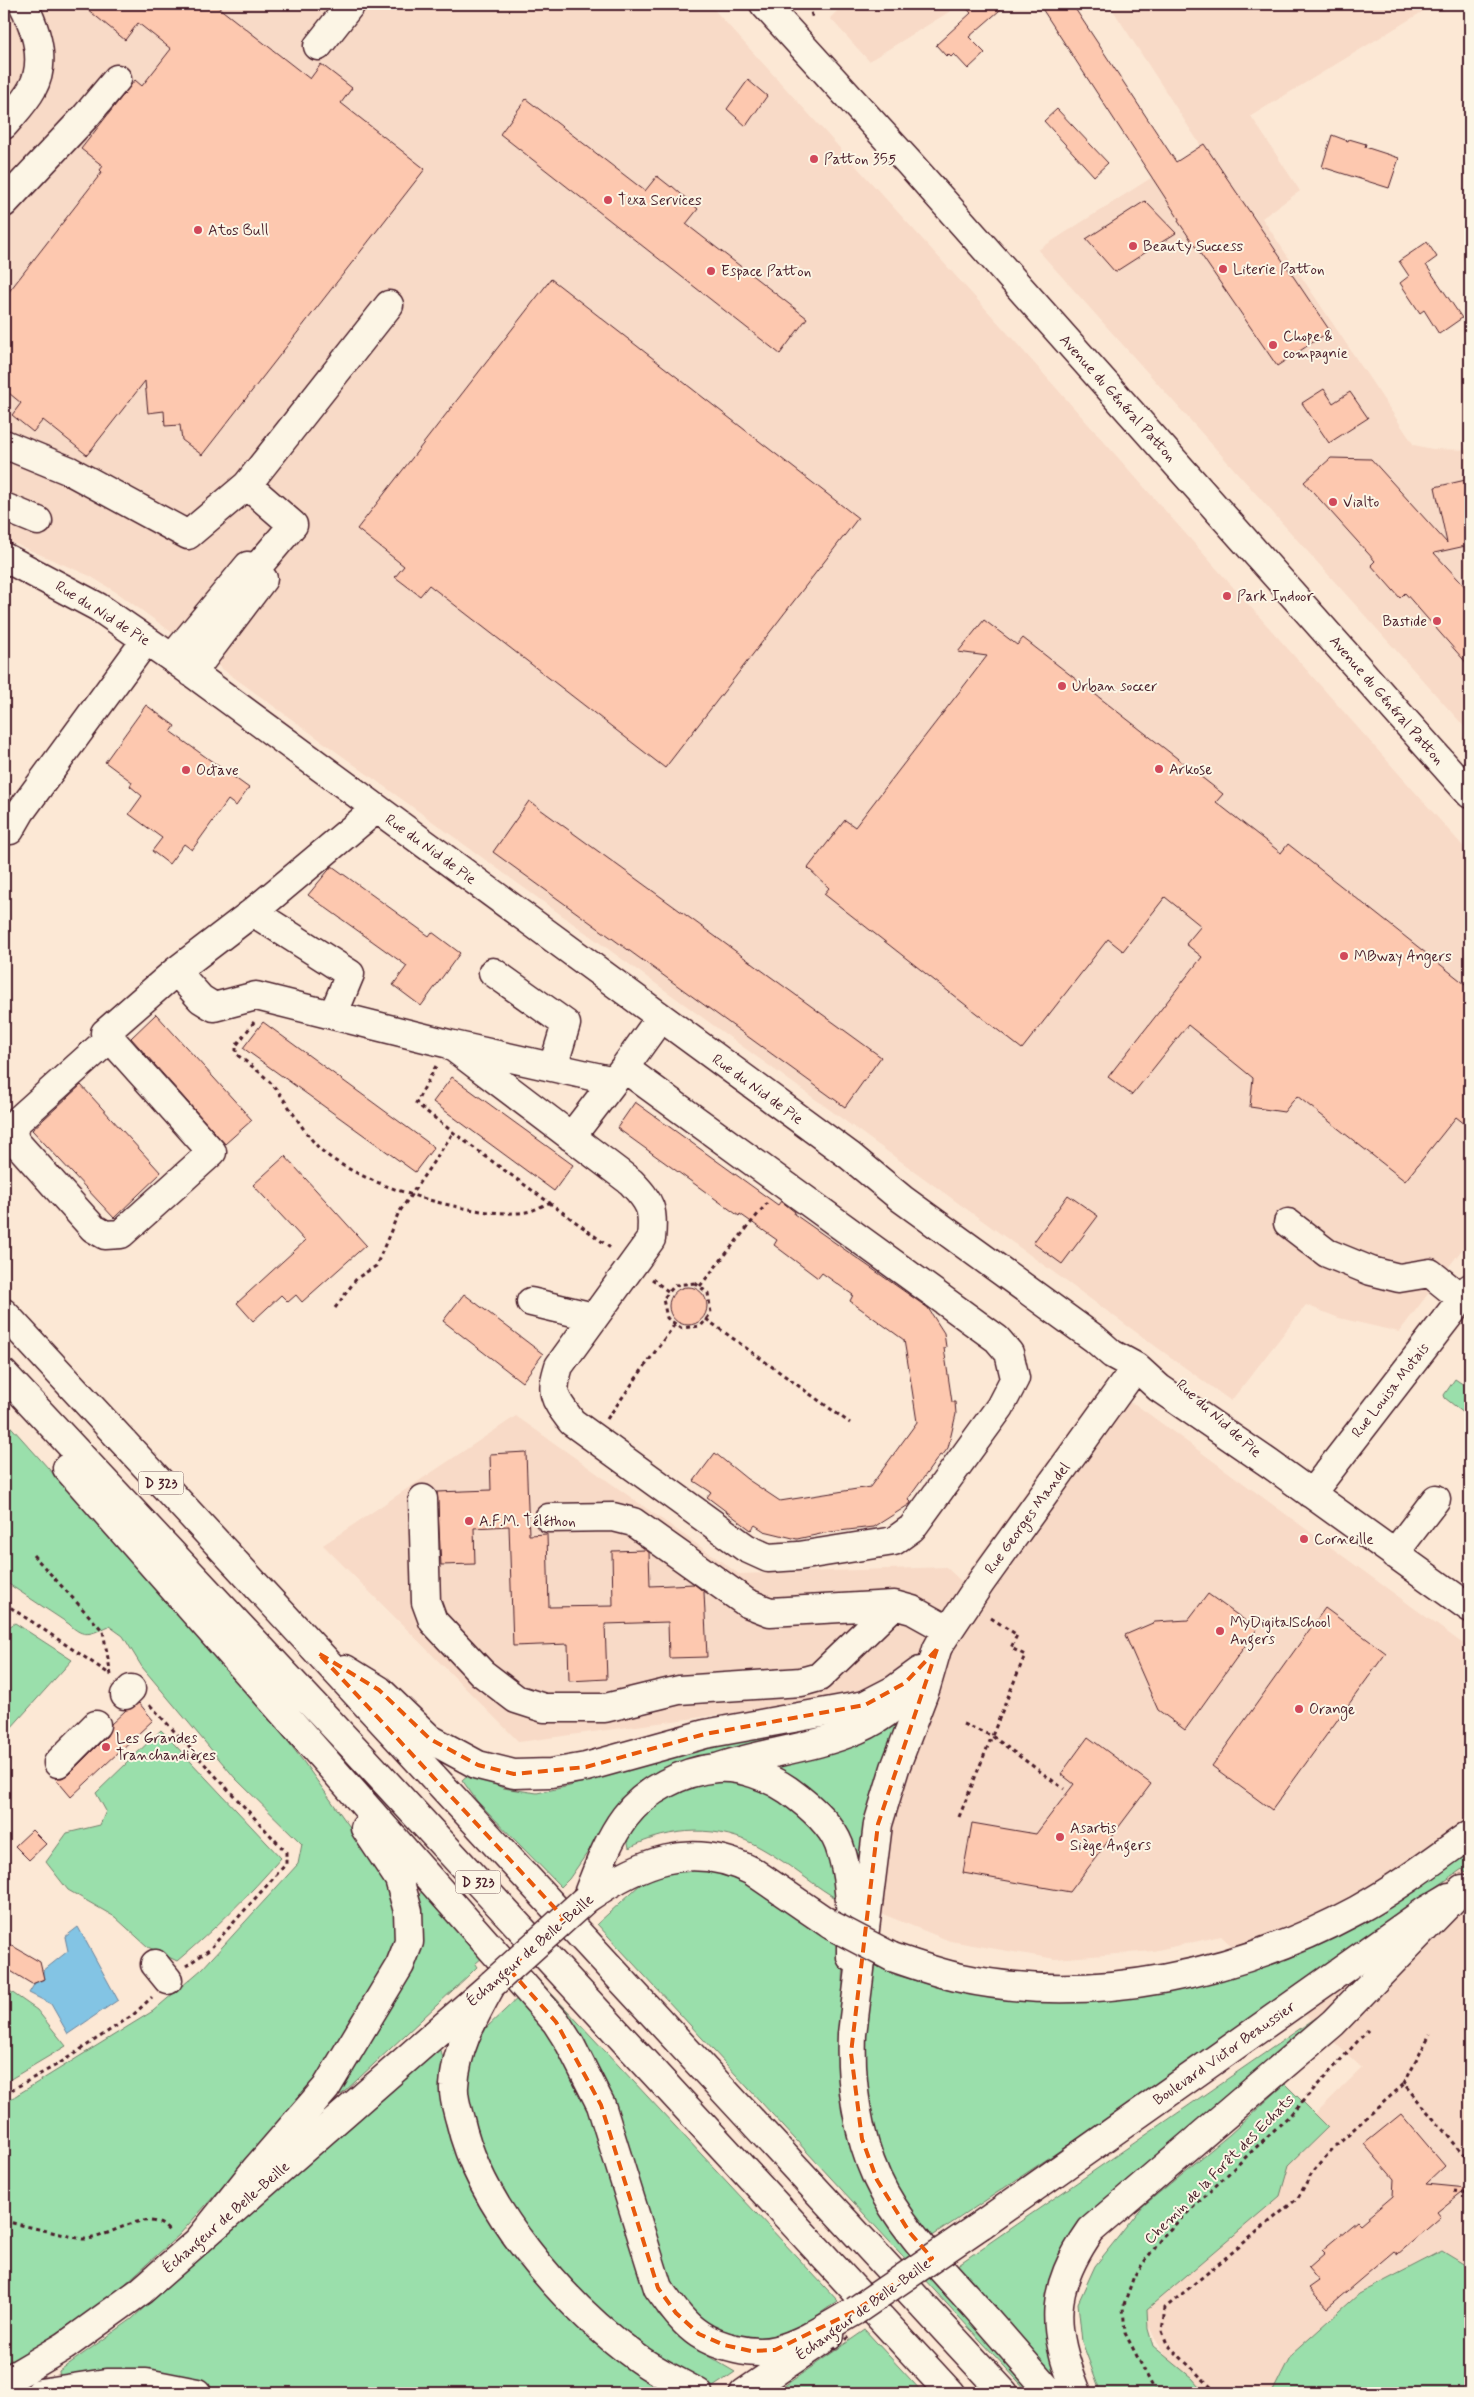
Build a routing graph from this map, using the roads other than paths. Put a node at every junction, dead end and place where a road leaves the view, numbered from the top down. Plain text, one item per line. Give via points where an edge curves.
1 (23, 4) edge
2 (351, 4) edge
3 (789, 7) edge
4 (318, 46) dead end
5 (117, 79) dead end
6 (4, 126) edge
7 (4, 203) edge
8 (389, 305) dead end
9 (4, 444) edge
10 (247, 485) junction
11 (4, 508) edge
12 (38, 521) dead end
13 (4, 557) edge
14 (146, 640) junction
15 (182, 665) junction
16 (1470, 794) edge
17 (376, 809) junction
18 (4, 825) edge
19 (253, 912) junction
20 (176, 971) junction
21 (494, 972) dead end
22 (333, 1015) junction
23 (660, 1018) junction
24 (110, 1038) junction
25 (449, 1044) junction
26 (553, 1067) junction
27 (619, 1074) junction
28 (571, 1137) junction
29 (1288, 1224) dead end
30 (1466, 1293) edge
31 (531, 1302) dead end
32 (4, 1313) edge
33 (594, 1317) junction
34 (1136, 1367) junction
35 (4, 1374) edge
36 (4, 1395) edge
37 (1311, 1494) junction
38 (423, 1499) dead end
39 (1436, 1499) dead end
40 (549, 1518) dead end
41 (1394, 1554) junction
42 (1460, 1602) edge
43 (894, 1605) junction
44 (1470, 1615) edge
45 (943, 1639) junction
46 (318, 1653) junction
47 (920, 1670) junction
48 (96, 1725) dead end
49 (304, 1738) junction
50 (58, 1764) dead end
51 (717, 1768) junction
52 (1470, 1834) edge
53 (1467, 1886) edge
54 (586, 1899) junction
55 (492, 1984) junction
56 (852, 2034) junction
57 (981, 2225) joint
58 (197, 2242) junction
59 (822, 2336) junction
60 (4, 2382) edge
61 (40, 2393) edge
62 (197, 2393) edge
63 (698, 2393) edge
64 (744, 2393) edge
65 (950, 2393) edge
66 (1004, 2393) edge
67 (1051, 2393) edge
68 (1077, 2393) edge

1 - 6 main road via 38,42 40,66 32,89
2 - 4 main road
3 - 16 main road, Avenue du Général Patton
5 - 7 main road
8 - 10 main road
9 - 10 main road via 70,471 188,535
10 - 15 main road via 293,525
11 - 12 main road
13 - 14 main road, Rue du Nid de Pie via 92,603
14 - 15 main road, Rue du Nid de Pie
14 - 18 main road via 10,830
15 - 17 main road, Rue du Nid de Pie
17 - 19 main road
17 - 23 main road, Rue du Nid de Pie
19 - 20 main road
19 - 22 main road via 350,974
20 - 22 main road via 201,999 214,1007 256,996
20 - 24 main road via 105,1033
21 - 26 main road via 566,1024
22 - 25 main road
23 - 27 main road
23 - 34 main road, Rue du Nid de Pie via 850,1156 1105,1326 1124,1341
24 - 24 main road via 212,1152 121,1234 104,1235 93,1228 15,1141 12,1126
25 - 26 main road
25 - 28 main road
26 - 27 main road
27 - 28 main road
27 - 33 main road via 782,1183 997,1339 1009,1353 1015,1378 1000,1406 912,1528 894,1541 768,1558 746,1548 572,1422 556,1402 553,1386 559,1366
28 - 33 main road via 631,1182 648,1201 653,1221 651,1239
29 - 30 main road via 1327,1253 1347,1262 1399,1278 1430,1273
30 - 37 main road, Rue Louisa Motais
31 - 33 main road
32 - 46 main road, D 323
34 - 37 main road, Rue du Nid de Pie via 1159,1388
34 - 45 main road, Rue Georges Mandel
35 - 65 main road, D 323
36 - 49 main road
37 - 41 main road, Rue du Nid de Pie
38 - 43 main road via 426,1602 433,1621 482,1673 516,1699 544,1708 605,1708 680,1690 801,1682 819,1677
39 - 41 main road
40 - 43 main road via 613,1517 633,1522 747,1603 770,1612
41 - 42 main road, Rue du Nid de Pie
42 - 44 main road, Rue du Nid de Pie
43 - 45 main road via 912,1610
45 - 47 main road, Rue Georges Mandel
45 - 56 main road via 895,1768 878,1824
46 - 47 main road via 379,1690 430,1739 478,1765 514,1774 551,1773 586,1767 705,1734 865,1705 894,1690
46 - 66 main road, D 323
47 - 51 main road via 905,1695 861,1729 821,1743 745,1758
48 - 50 main road
49 - 58 main road via 399,1879 408,1911 409,1942 400,1966 326,2088
49 - 59 main road via 556,2022 601,2106 658,2288 676,2313 699,2334 724,2345 751,2351 775,2350
51 - 54 main road via 683,1776 658,1788 626,1816 606,1849
51 - 56 main road via 750,1772 779,1785 814,1809 839,1843 851,1908
52 - 54 main road, Échangeur de Belle-Beille, bridge via 1398,1886 1288,1942 1208,1968 1156,1979 1083,1988 1012,1985 962,1978 892,1957 831,1925 752,1871 705,1855 687,1855 652,1863 622,1876
53 - 57 main road, Boulevard Victor Beaussier via 1420,1915
53 - 68 main road via 1333,2023 1090,2230 1065,2273 1057,2318 1061,2349
54 - 55 main road, Échangeur de Belle-Beille, bridge
55 - 58 main road, Échangeur de Belle-Beille
55 - 63 main road via 471,2022 456,2063 454,2089 464,2139 475,2168 523,2243 579,2309 636,2357
56 - 67 main road via 862,2139 877,2180 910,2233
57 - 59 main road, Échangeur de Belle-Beille, bridge
58 - 60 main road, Échangeur de Belle-Beille via 90,2330
59 - 64 main road, Échangeur de Belle-Beille
61 - 62 main road via 106,2383 146,2383

